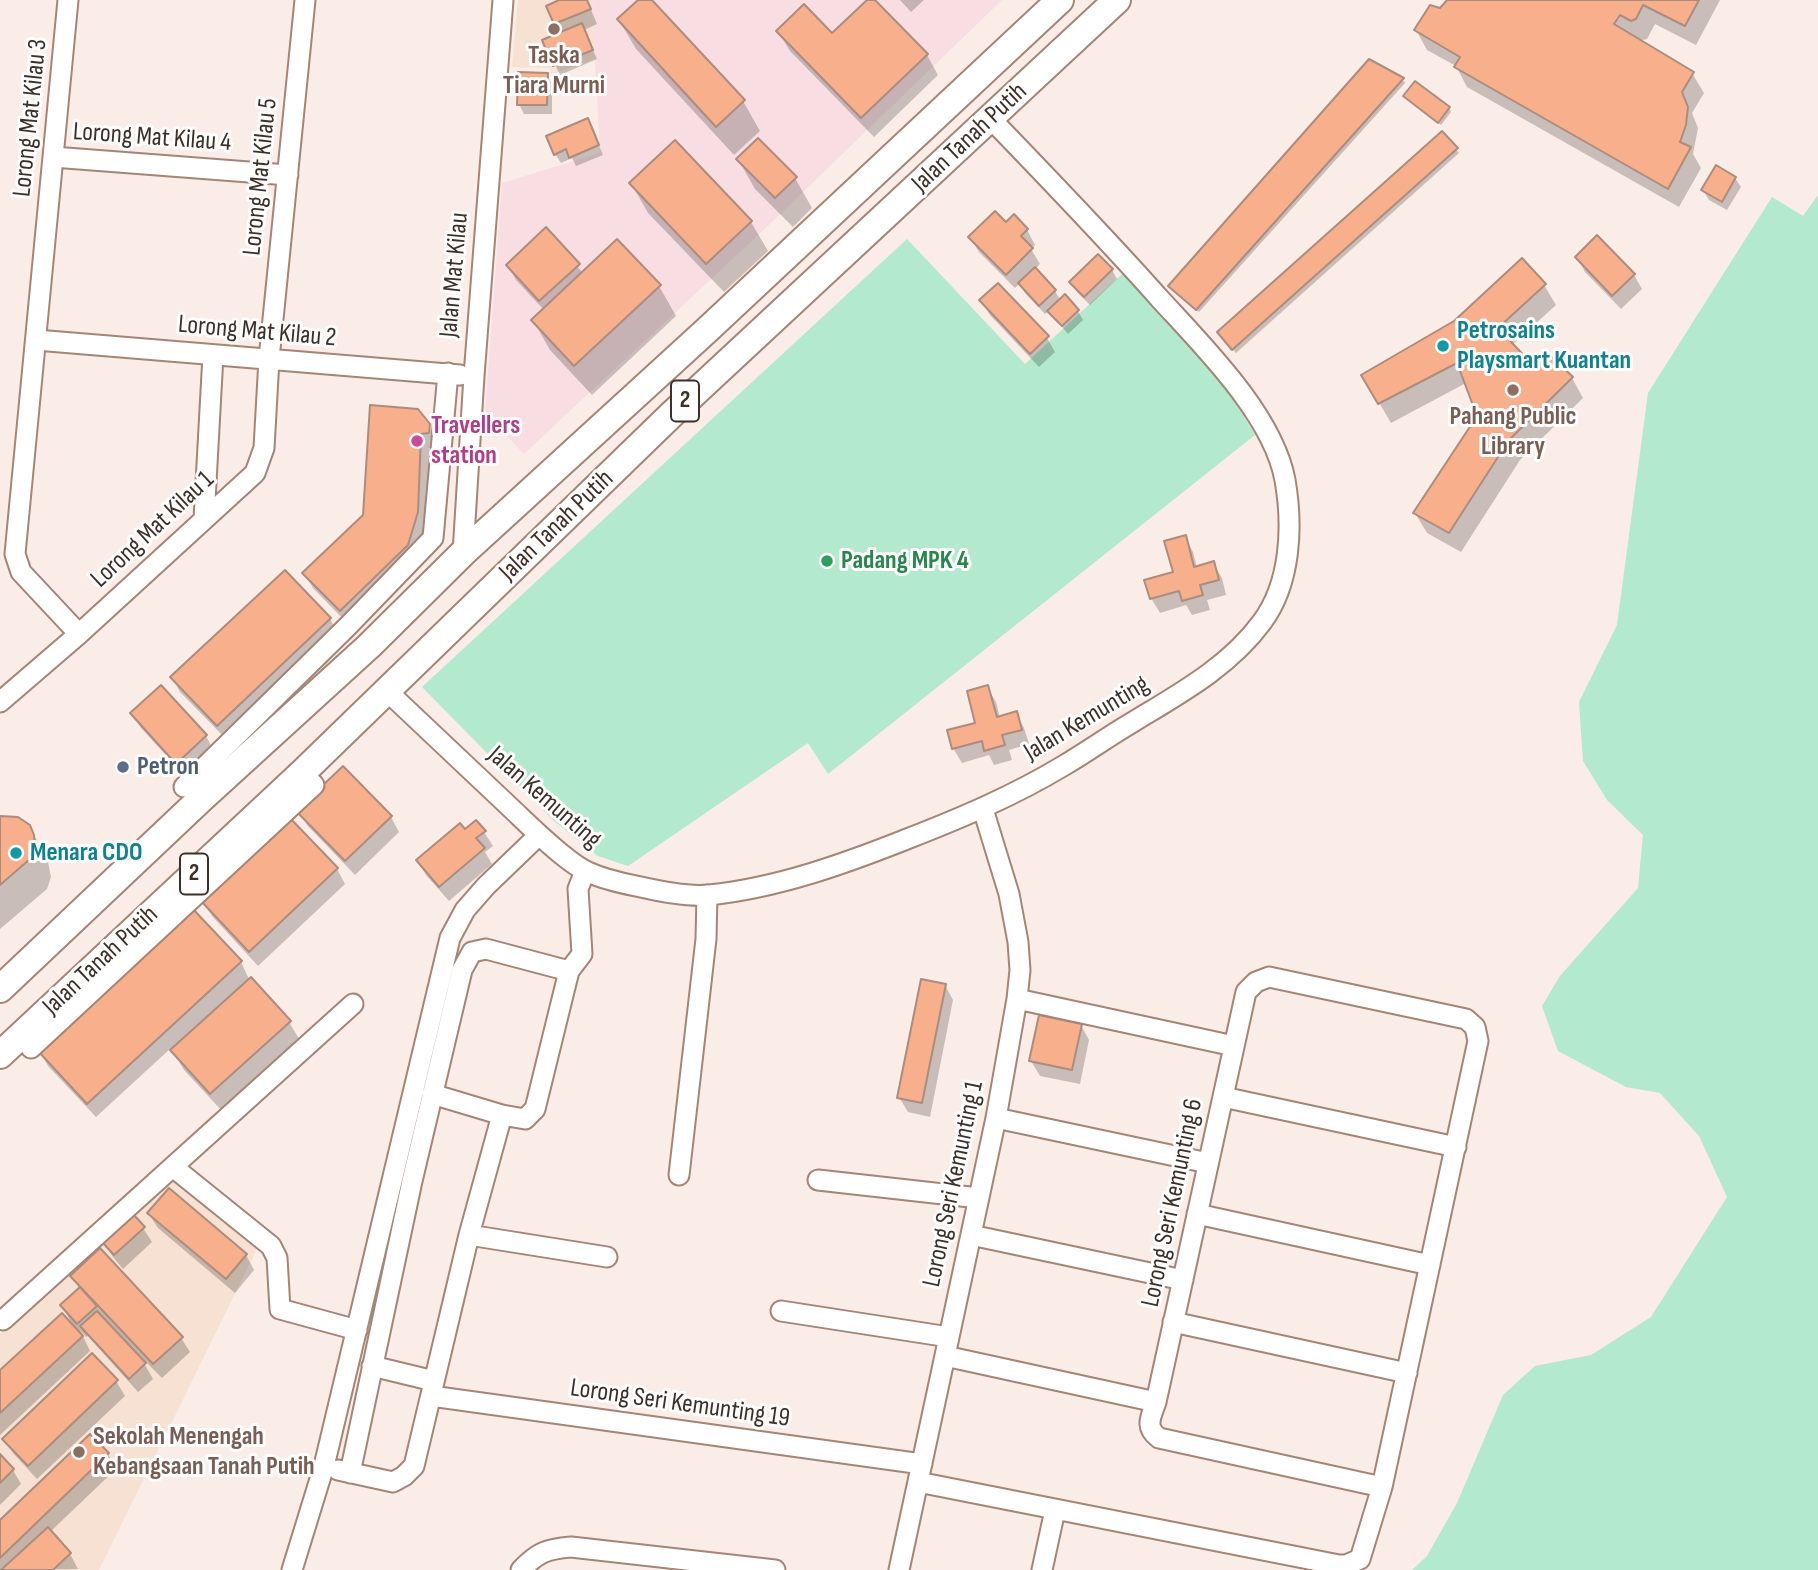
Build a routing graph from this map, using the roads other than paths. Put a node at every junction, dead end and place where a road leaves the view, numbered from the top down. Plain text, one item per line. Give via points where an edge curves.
1 (68, 0) edge
2 (305, 0) edge
3 (503, 0) edge
4 (1060, 0) edge
5 (1117, 0) edge
6 (991, 119) junction
7 (53, 157) junction
8 (288, 175) junction
9 (36, 340) junction
10 (213, 355) junction
11 (269, 359) junction
12 (447, 373) junction
13 (474, 376) junction
14 (204, 519) junction
15 (463, 553) junction
16 (348, 626) junction
17 (79, 634) junction
18 (369, 646) junction
19 (387, 691) junction
20 (0, 702) edge
21 (308, 779) junction
22 (184, 787) dead end
23 (983, 809) junction
24 (539, 835) junction
25 (585, 871) junction
26 (707, 895) junction
27 (569, 971) junction
28 (0, 989) edge
29 (1017, 999) junction
30 (353, 1004) dead end
31 (1478, 1041) joint
32 (1234, 1046) junction
33 (31, 1048) dead end
34 (0, 1055) edge
35 (432, 1094) junction
36 (1223, 1097) junction
37 (502, 1115) junction
38 (996, 1118) junction
39 (1456, 1147) junction
40 (1208, 1163) junction
41 (173, 1167) junction
42 (679, 1175) dead end
43 (818, 1180) dead end
44 (979, 1198) junction
45 (1197, 1214) junction
46 (469, 1235) junction
47 (971, 1235) junction
48 (607, 1257) dead end
49 (1430, 1265) junction
50 (1182, 1280) junction
51 (781, 1311) dead end
52 (3, 1320) dead end
53 (1173, 1322) junction
54 (357, 1330) junction
55 (947, 1347) junction
56 (372, 1366) junction
57 (1407, 1373) junction
58 (432, 1388) junction
59 (1156, 1402) junction
60 (324, 1466) junction
61 (350, 1473) junction
62 (920, 1473) junction
63 (1382, 1487) junction
64 (1055, 1510) junction
65 (292, 1570) edge
66 (521, 1570) edge
67 (775, 1570) edge
68 (899, 1570) edge
69 (1042, 1570) edge

1 - 7 street, Lorong Mat Kilau 3
2 - 8 street, Lorong Mat Kilau 5
3 - 13 street, Jalan Mat Kilau
4 - 15 highway, Jalan Tanah Putih / 2
5 - 6 highway, Jalan Tanah Putih / 2
6 - 19 highway, Jalan Tanah Putih / 2 via 672,414
6 - 23 street, Jalan Kemunting via 1124,259 1242,396 1274,448 1284,475 1289,523 1276,599 1242,645 1209,674 1157,708
7 - 8 street, Lorong Mat Kilau 4
7 - 9 street, Lorong Mat Kilau 3
8 - 11 street, Lorong Mat Kilau 5
9 - 10 street, Lorong Mat Kilau 2
9 - 17 street, Lorong Mat Kilau 3 via 15,554 21,572
10 - 11 street, Lorong Mat Kilau 2
10 - 14 street
11 - 12 street, Lorong Mat Kilau 2
11 - 14 street, Lorong Mat Kilau 1 via 261,461 255,473
12 - 13 street, Lorong Mat Kilau 2
12 - 16 street via 435,535
13 - 15 street, Jalan Mat Kilau
14 - 17 street, Lorong Mat Kilau 1
15 - 18 highway, Jalan Tanah Putih / 2
16 - 18 street
16 - 22 street
17 - 20 street, Lorong Mat Kilau 1
18 - 28 highway, Jalan Tanah Putih / 2
19 - 21 highway, Jalan Tanah Putih / 2
19 - 24 street, Jalan Kemunting
21 - 33 street
21 - 34 highway, Jalan Tanah Putih / 2
23 - 26 street, Jalan Kemunting via 835,867
23 - 29 street, Lorong Seri Kemunting 1 via 1009,894 1018,942
24 - 25 street, Jalan Kemunting
24 - 54 street via 464,910 450,938
25 - 26 street, Jalan Kemunting via 633,886
25 - 27 street via 578,889 582,954
26 - 42 street
27 - 35 street via 486,949 472,952 462,970
27 - 37 street via 536,1109 525,1119
29 - 32 street
29 - 38 street, Lorong Seri Kemunting 1
30 - 41 street
31 - 32 street, Lorong Seri Kemunting 6 via 1475,1027 1466,1019 1269,977 1246,992
31 - 39 street, Lorong Seri Kemunting 19
32 - 36 street, Lorong Seri Kemunting 6
35 - 37 street
35 - 56 street
36 - 39 street
36 - 40 street, Lorong Seri Kemunting 6
37 - 46 street
38 - 40 street
38 - 44 street, Lorong Seri Kemunting 1
39 - 49 street, Lorong Seri Kemunting 19
40 - 45 street, Lorong Seri Kemunting 6
41 - 52 street
41 - 54 street via 271,1246 277,1258 280,1309
43 - 44 street
44 - 47 street, Lorong Seri Kemunting 1
45 - 49 street
45 - 50 street, Lorong Seri Kemunting 6
46 - 48 street
46 - 58 street
47 - 50 street
47 - 55 street, Lorong Seri Kemunting 1
49 - 57 street, Lorong Seri Kemunting 19
50 - 53 street, Lorong Seri Kemunting 6
51 - 55 street
53 - 57 street
53 - 59 street, Lorong Seri Kemunting 6
54 - 60 street
55 - 59 street
55 - 62 street, Lorong Seri Kemunting 1
56 - 58 street, Lorong Seri Kemunting 19
56 - 61 street
57 - 63 street, Lorong Seri Kemunting 19
58 - 61 street via 414,1466 393,1482
58 - 62 street, Lorong Seri Kemunting 19
59 - 63 street, Lorong Seri Kemunting 6 via 1149,1426 1158,1438
60 - 61 street
60 - 65 street
62 - 64 street, Lorong Seri Kemunting 19
62 - 68 street, Lorong Seri Kemunting 1
63 - 64 street, Lorong Seri Kemunting 19 via 1360,1559 1346,1565
64 - 69 street
66 - 67 street via 549,1549 571,1547

